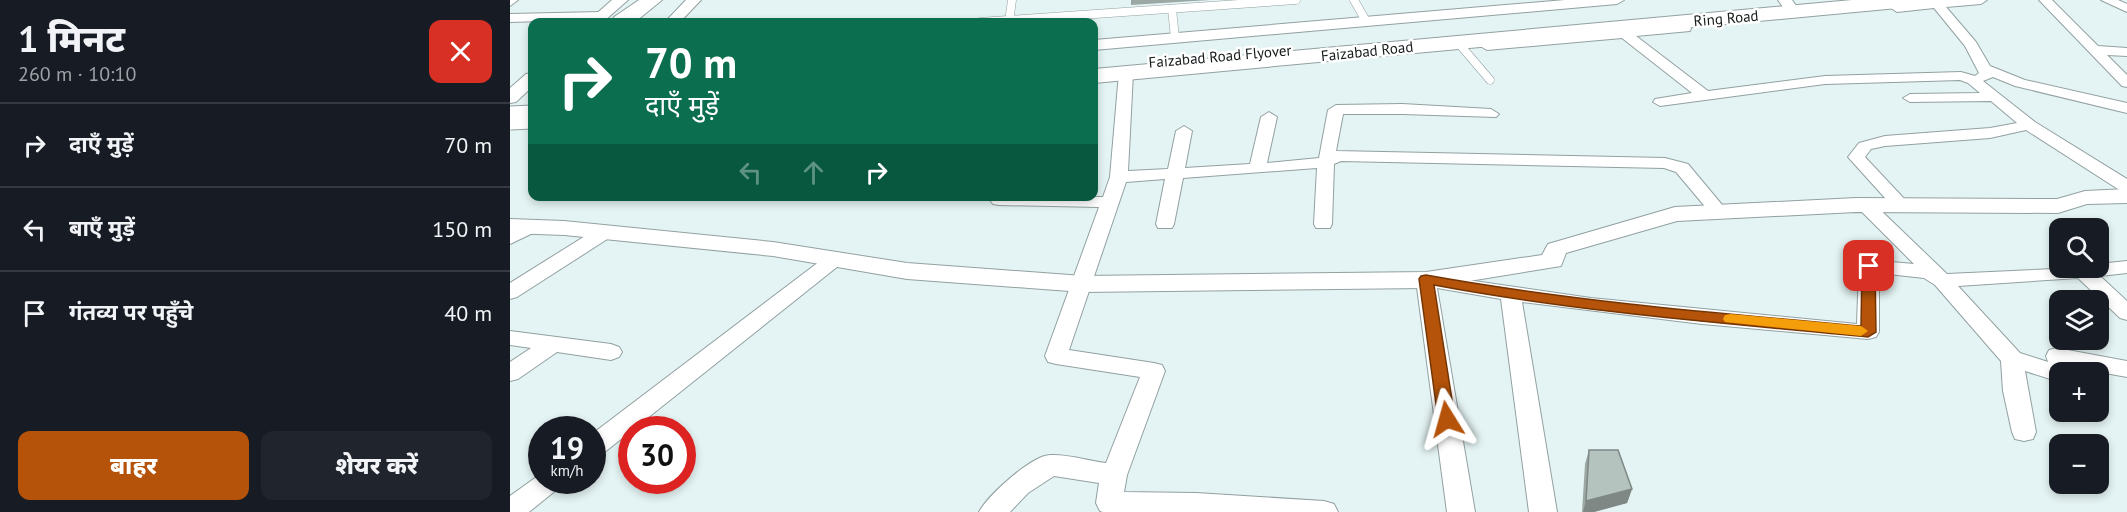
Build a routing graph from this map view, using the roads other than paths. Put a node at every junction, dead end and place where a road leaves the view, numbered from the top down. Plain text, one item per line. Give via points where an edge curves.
1 (610, 0) edge
2 (621, 0) edge
3 (652, 0) edge
4 (668, 0) edge
5 (694, 0) edge
6 (1012, 0) edge
7 (1296, 0) edge
8 (1354, 0) edge
9 (1617, 0) edge
10 (1861, 0) edge
11 (1981, 0) edge
12 (2045, 0) edge
13 (2107, 0) edge
14 (1929, 1) edge
15 (1796, 2) edge
16 (2127, 8) edge
17 (1172, 9) junction
18 (510, 18) edge
19 (594, 18) edge
20 (627, 18) edge
21 (647, 18) edge
22 (676, 18) edge
23 (1010, 18) edge
24 (1060, 18) edge
25 (1366, 21) junction
26 (1627, 29) junction
27 (1175, 38) junction
28 (1382, 42) junction
29 (1455, 44) junction
30 (1098, 45) edge
31 (2094, 50) junction
32 (2127, 52) edge
33 (1098, 58) edge
34 (1098, 67) edge
35 (1985, 69) junction
36 (1126, 73) junction
37 (1098, 76) edge
38 (1490, 80) dead end
39 (1973, 80) junction
40 (2127, 82) edge
41 (528, 94) edge
42 (1705, 96) junction
43 (1992, 97) junction
44 (1910, 98) dead end
45 (1660, 102) dead end
46 (2127, 108) edge
47 (524, 109) edge
48 (1491, 114) dead end
49 (1269, 117) dead end
50 (2029, 125) junction
51 (510, 127) edge
52 (1184, 131) dead end
53 (1326, 162) junction
54 (1257, 169) junction
55 (1176, 173) junction
56 (1119, 177) junction
57 (2127, 187) edge
58 (2127, 196) edge
59 (1054, 201) edge
60 (1110, 202) junction
61 (1865, 205) junction
62 (1901, 205) junction
63 (1719, 212) junction
64 (1165, 224) dead end
65 (1323, 224) dead end
66 (517, 230) edge
67 (605, 232) junction
68 (835, 259) junction
69 (2127, 267) edge
70 (2109, 269) edge
71 (2049, 274) edge
72 (2089, 278) edge
73 (1426, 279) junction
74 (1942, 281) junction
75 (1083, 284) junction
76 (510, 292) edge
77 (1511, 295) junction
78 (2127, 313) edge
79 (510, 338) edge
80 (553, 344) junction
81 (610, 352) dead end
82 (2012, 359) junction
83 (2059, 362) edge
84 (2089, 362) edge
85 (2109, 366) edge
86 (2127, 369) edge
87 (2049, 371) edge
88 (510, 373) edge
89 (2024, 432) dead end
90 (606, 436) edge
91 (1114, 475) junction
92 (532, 494) edge
93 (1196, 508) edge
94 (510, 511) edge
95 (993, 512) edge
96 (1324, 512) edge
97 (1461, 512) edge
98 (1543, 512) edge

1 - 19 street
2 - 19 street
3 - 20 highway
4 - 21 highway
5 - 22 street
6 - 23 lane
7 - 17 lane
8 - 25 lane
9 - 25 street
10 - 15 highway, Faizabad Road
11 - 14 street
12 - 31 street
13 - 16 street
14 - 26 highway, Ring Road
14 - 35 street via 1953,22
15 - 28 highway, Faizabad Road
17 - 24 lane
17 - 27 lane
18 - 19 street
25 - 27 street
26 - 29 highway, Faizabad Road
26 - 42 street
27 - 30 street
28 - 33 highway via 1312,41
28 - 34 highway, Faizabad Road Flyover
29 - 36 highway, Faizabad Road
29 - 38 lane
31 - 32 street
31 - 40 street
35 - 39 street via 1987,76
35 - 46 street via 2020,83
36 - 37 highway, Faizabad Road
36 - 56 street
39 - 42 street via 1961,76 1825,80
39 - 43 street
41 - 47 street
42 - 45 street
43 - 44 street
43 - 50 street
47 - 51 highway
48 - 53 street via 1336,110
49 - 54 street
50 - 57 street
50 - 62 street via 1865,146 1856,157
52 - 55 street
53 - 54 street
53 - 63 street via 1338,156 1665,163 1682,168
53 - 65 street
54 - 55 street
55 - 56 street
55 - 64 street
56 - 60 street
58 - 62 street via 2085,198 2058,206
59 - 60 street
60 - 75 street
61 - 62 street
61 - 63 street
61 - 74 street
63 - 73 street via 1675,214 1556,249 1552,261
66 - 67 street
67 - 68 street
67 - 76 street
68 - 75 street via 907,271
68 - 90 street
69 - 70 street
71 - 74 street
72 - 78 street
73 - 75 street
73 - 77 street
73 - 97 street
74 - 77 street via 1929,272 1869,266 1868,332
74 - 82 street
75 - 91 street via 1056,356 1154,371
77 - 98 street
79 - 80 street
80 - 81 street
80 - 88 street
82 - 87 street
82 - 89 street
83 - 84 street via 2057,356
85 - 86 street
91 - 93 street via 1109,503
91 - 95 street via 1050,465 1019,484
92 - 94 street
93 - 96 street

